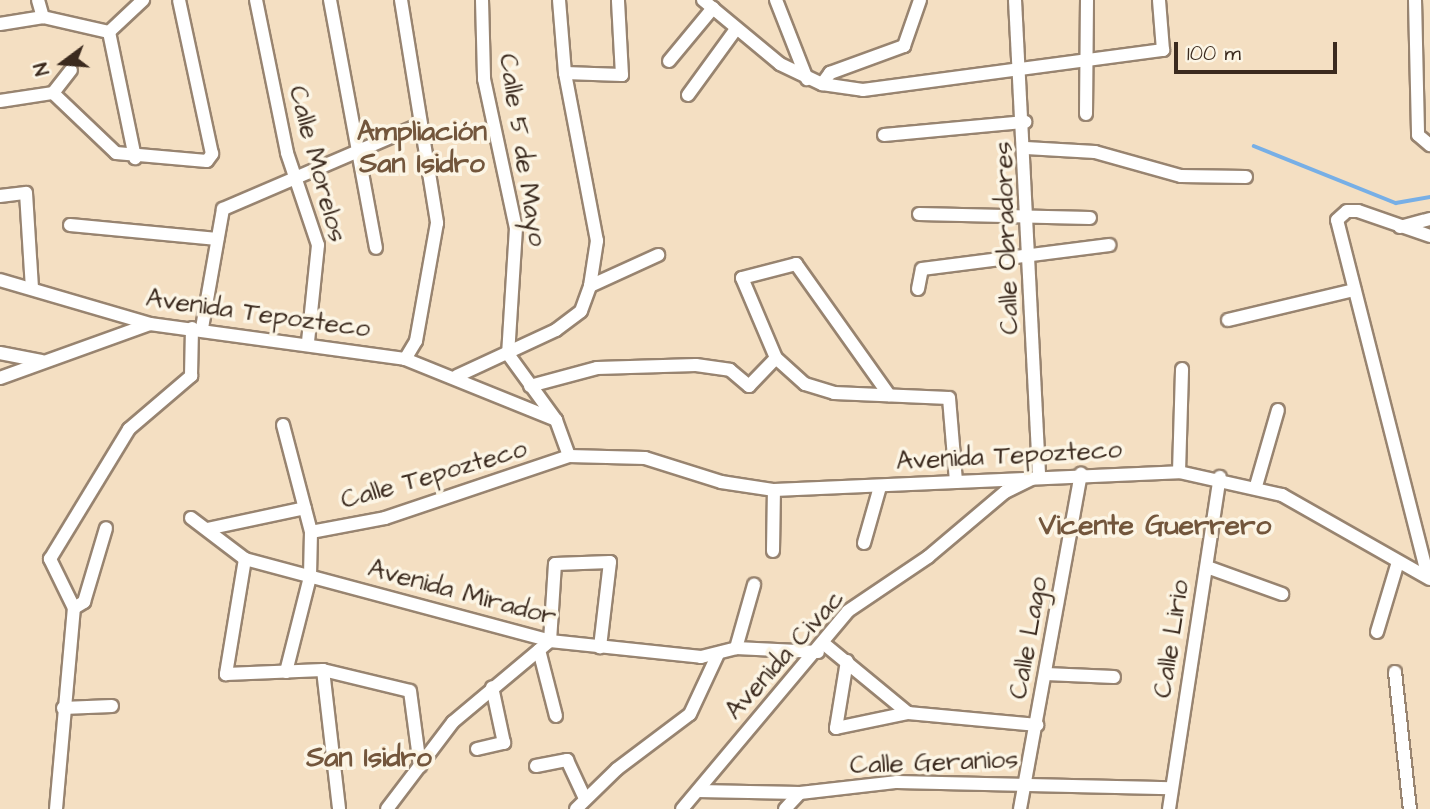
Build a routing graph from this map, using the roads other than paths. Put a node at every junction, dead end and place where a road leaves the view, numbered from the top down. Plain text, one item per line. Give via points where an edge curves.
1 (38, 0) edge
2 (143, 0) edge
3 (179, 0) edge
4 (256, 0) edge
5 (330, 0) edge
6 (401, 0) edge
7 (482, 0) edge
8 (559, 0) edge
9 (618, 0) edge
10 (776, 0) edge
11 (920, 0) edge
12 (1015, 0) edge
13 (1087, 0) edge
14 (1159, 0) edge
15 (1415, 0) edge
16 (708, 4) edge
17 (128, 5) edge
18 (43, 17) junction
19 (0, 24) edge
20 (736, 29) junction
21 (109, 32) junction
22 (669, 61) dead end
23 (1087, 61) junction
24 (1020, 69) junction
25 (71, 70) dead end
26 (565, 73) junction
27 (807, 79) junction
28 (822, 84) junction
29 (53, 93) junction
30 (688, 95) dead end
31 (0, 101) edge
32 (1087, 114) dead end
33 (1024, 115) junction
34 (417, 126) junction
35 (884, 135) dead end
36 (1430, 145) edge
37 (1026, 148) junction
38 (356, 154) junction
39 (135, 158) junction
40 (1246, 177) dead end
41 (295, 181) junction
42 (0, 196) edge
43 (919, 214) dead end
44 (1029, 217) junction
45 (1090, 218) dead end
46 (1430, 219) edge
47 (70, 225) dead end
48 (1396, 229) junction
49 (1430, 236) edge
50 (217, 239) junction
51 (1109, 246) dead end
52 (376, 248) dead end
53 (658, 255) dead end
54 (1031, 256) junction
55 (0, 280) edge
56 (590, 286) junction
57 (32, 288) junction
58 (918, 289) dead end
59 (1354, 290) junction
60 (1228, 320) dead end
61 (150, 324) junction
62 (197, 328) junction
63 (308, 341) junction
64 (0, 353) edge
65 (510, 357) junction
66 (776, 358) junction
67 (405, 359) junction
68 (44, 362) junction
69 (1182, 369) dead end
70 (0, 378) edge
71 (462, 378) junction
72 (530, 386) junction
73 (889, 395) junction
74 (1278, 410) dead end
75 (556, 420) junction
76 (283, 425) dead end
77 (569, 456) junction
78 (1179, 472) junction
79 (1081, 474) junction
80 (1039, 475) junction
81 (1220, 477) junction
82 (956, 482) junction
83 (1256, 486) junction
84 (880, 487) junction
85 (774, 490) junction
86 (305, 508) junction
87 (191, 518) dead end
88 (106, 528) dead end
89 (207, 529) junction
90 (311, 532) junction
91 (864, 543) dead end
92 (773, 551) dead end
93 (245, 559) junction
94 (1398, 562) junction
95 (1206, 567) junction
96 (1427, 575) edge
97 (310, 577) junction
98 (754, 584) dead end
99 (1282, 594) dead end
100 (74, 608) junction
101 (1377, 632) dead end
102 (550, 641) junction
103 (600, 647) junction
104 (736, 648) junction
105 (820, 648) junction
106 (538, 650) junction
107 (718, 654) junction
108 (846, 661) junction
109 (323, 670) junction
110 (286, 672) junction
111 (1395, 672) dead end
112 (1046, 674) junction
113 (1114, 677) dead end
114 (492, 687) junction
115 (111, 706) dead end
116 (63, 708) junction
117 (908, 713) junction
118 (556, 716) dead end
119 (1037, 725) junction
120 (477, 749) dead end
121 (420, 766) junction
122 (536, 766) dead end
123 (1024, 783) junction
124 (1171, 788) junction
125 (698, 791) junction
126 (800, 793) junction
127 (584, 796) junction
128 (56, 809) edge
129 (339, 809) edge
130 (387, 809) edge
131 (576, 809) edge
132 (682, 809) edge
133 (785, 809) edge
134 (1020, 809) edge
135 (1169, 809) edge
136 (1410, 809) edge

1 - 18 street
2 - 17 street
3 - 39 street via 212,153 199,163
4 - 41 street, Calle Morelos
5 - 38 street
6 - 34 street
7 - 65 street, Calle 5 de Mayo via 485,84 516,228
8 - 26 street
9 - 26 street via 622,75
10 - 27 street
11 - 28 street via 904,46 830,73
12 - 24 street, Calle Obradores
13 - 23 street
14 - 23 street via 1163,50
15 - 36 street via 1418,135
16 - 20 street
16 - 22 street
17 - 21 street
18 - 19 street
18 - 21 street
20 - 27 street
20 - 30 street
21 - 39 street
23 - 24 street
23 - 32 street
24 - 28 street via 863,90
24 - 33 street, Calle Obradores
25 - 29 street
26 - 56 street via 597,241
27 - 28 street
29 - 31 street
29 - 39 street via 116,153
33 - 35 street
33 - 37 street, Calle Obradores
34 - 38 street
34 - 67 street via 436,243 416,341
37 - 40 street via 1095,152 1181,176
37 - 44 street, Calle Obradores
38 - 41 street
38 - 52 street
41 - 50 street via 223,209
41 - 63 street, Calle Morelos via 318,245
42 - 57 street via 26,193
43 - 44 street
44 - 45 street
44 - 54 street, Calle Obradores
46 - 48 street
47 - 50 street
48 - 49 street
48 - 59 street via 1359,211 1347,211 1337,220
50 - 62 street
51 - 54 street
53 - 56 street
54 - 58 street via 922,269
54 - 80 street, Calle Obradores
55 - 57 street, Avenida Tepozteco
56 - 65 street via 581,312
57 - 61 street, Avenida Tepozteco
59 - 60 street
59 - 96 street
61 - 62 street, Avenida Tepozteco
61 - 68 street
62 - 63 street, Avenida Tepozteco
62 - 100 street via 191,376 129,429 50,559
63 - 67 street, Avenida Tepozteco
64 - 68 street
65 - 71 street
65 - 72 street
66 - 72 street via 749,386 730,370 696,365 597,368
66 - 73 street via 805,384 834,393
66 - 73 street via 742,278 796,264
67 - 71 street, Avenida Tepozteco
68 - 70 street
69 - 78 street
71 - 75 street, Avenida Tepozteco
72 - 75 street
73 - 82 street via 949,398
74 - 83 street
75 - 77 street
76 - 86 street
77 - 85 street, Avenida Tepozteco via 645,457 721,482
77 - 90 street, Calle Tepozteco via 399,514
78 - 79 street, Avenida Tepozteco
78 - 81 street, Avenida Tepozteco
79 - 80 street, Avenida Tepozteco
79 - 112 street, Calle Lago
80 - 82 street, Avenida Tepozteco
80 - 105 street, Avenida Civac via 1005,492 928,558 848,611
81 - 83 street, Avenida Tepozteco
81 - 95 street, Calle Lirio
82 - 84 street, Avenida Tepozteco
83 - 94 street, Avenida Tepozteco via 1305,506
84 - 85 street, Avenida Tepozteco
84 - 91 street
85 - 92 street
86 - 89 street
86 - 90 street
87 - 89 street, Avenida Mirador
88 - 100 street via 84,602
89 - 93 street, Avenida Mirador
90 - 97 street
93 - 97 street, Avenida Mirador
93 - 110 street via 226,674
94 - 96 street, Avenida Tepozteco
94 - 101 street
95 - 99 street
95 - 124 street, Calle Lirio
97 - 102 street, Avenida Mirador
97 - 110 street
98 - 104 street
100 - 116 street
102 - 103 street, Avenida Mirador
102 - 103 street via 555,564 610,562
102 - 106 street
103 - 107 street, Avenida Mirador
104 - 105 street, Avenida Mirador
104 - 107 street, Avenida Mirador
105 - 108 street
105 - 125 street, Avenida Civac
106 - 114 street
106 - 118 street
107 - 127 street via 690,714
108 - 117 street
108 - 117 street via 836,728
109 - 110 street
109 - 121 street via 410,691
109 - 129 street
111 - 136 street
112 - 113 street
112 - 119 street, Calle Lago
114 - 120 street via 504,743
114 - 121 street via 453,722
115 - 116 street
116 - 128 street
117 - 119 street
119 - 123 street, Calle Lago
121 - 130 street
122 - 127 street via 567,760
123 - 124 street, Calle Geranios
123 - 126 street, Calle Geranios via 897,782
123 - 134 street, Calle Lago
124 - 135 street, Calle Lirio
125 - 126 street, Calle Geranios
125 - 132 street, Avenida Civac
126 - 133 street
127 - 131 street

